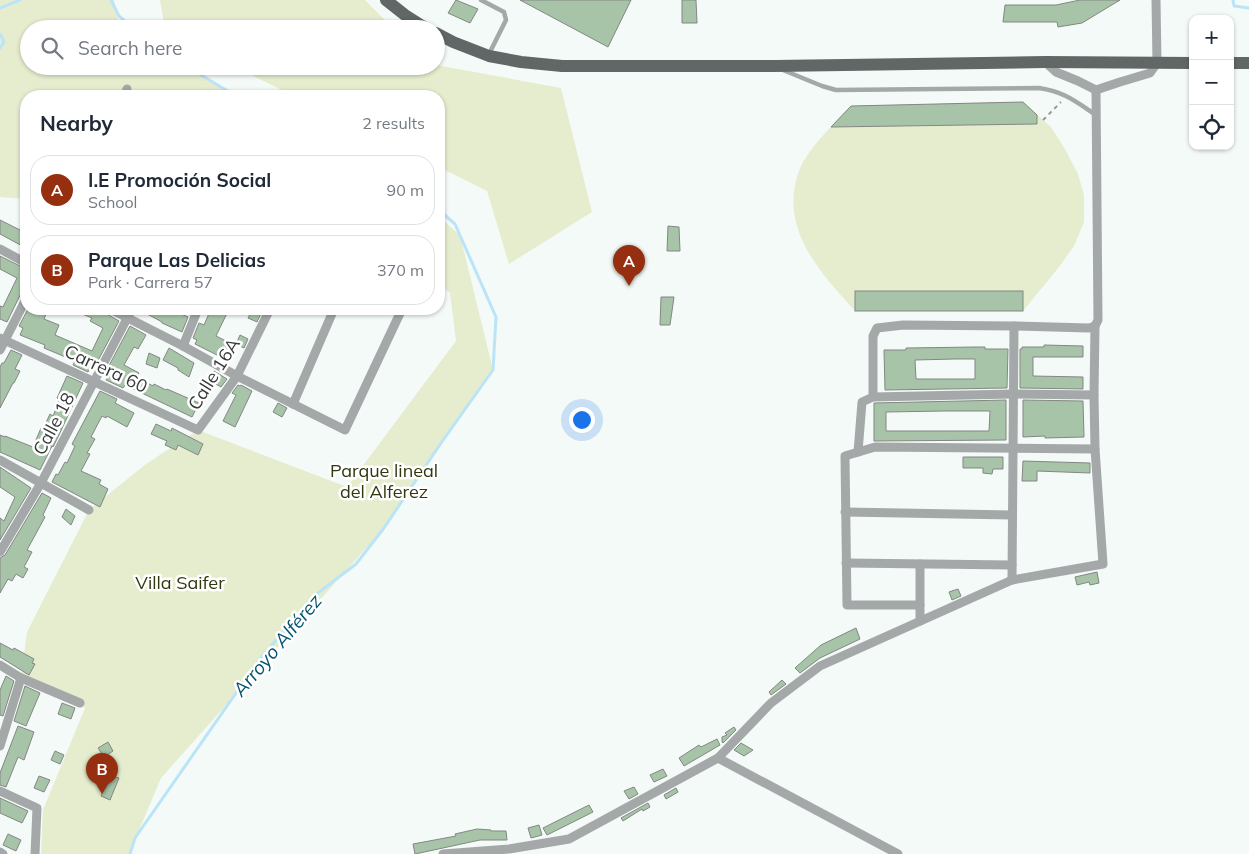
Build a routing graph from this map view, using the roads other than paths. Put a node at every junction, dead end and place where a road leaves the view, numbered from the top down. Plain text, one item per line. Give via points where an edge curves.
1 (386, 0) edge
2 (481, 0) edge
3 (1156, 0) edge
4 (413, 20) edge
5 (445, 38) edge
6 (489, 56) junction
7 (1045, 62) junction
8 (1157, 63) junction
9 (1189, 63) edge
10 (1234, 63) edge
11 (1249, 63) edge
12 (775, 66) junction
13 (1096, 90) junction
14 (1096, 115) junction
15 (0, 249) edge
16 (20, 260) edge
17 (20, 309) edge
18 (121, 315) edge
19 (129, 315) edge
20 (196, 315) edge
21 (267, 315) edge
22 (331, 315) edge
23 (399, 315) edge
24 (127, 318) junction
25 (1014, 326) junction
26 (1095, 326) junction
27 (2, 339) edge
28 (183, 346) junction
29 (0, 350) edge
30 (237, 376) junction
31 (94, 382) junction
32 (1013, 394) junction
33 (1094, 395) junction
34 (873, 397) junction
35 (292, 404) junction
36 (198, 430) joint
37 (1013, 448) junction
38 (1095, 449) junction
39 (858, 452) junction
40 (0, 460) edge
41 (41, 483) junction
42 (89, 510) dead end
43 (845, 512) junction
44 (1012, 515) junction
45 (0, 552) edge
46 (846, 563) junction
47 (920, 564) junction
48 (1012, 565) junction
49 (1012, 580) junction
50 (920, 605) junction
51 (920, 621) junction
52 (0, 665) edge
53 (21, 678) junction
54 (80, 703) dead end
55 (0, 746) edge
56 (718, 758) junction
57 (0, 791) edge
58 (0, 852) edge
59 (3, 854) edge
60 (35, 854) edge
61 (443, 854) edge
62 (898, 854) edge

1 - 4 main road
2 - 6 lane via 504,12 506,20
3 - 8 street
5 - 6 main road
6 - 12 main road via 562,66
7 - 8 main road
7 - 12 main road
7 - 13 street via 1056,72
8 - 9 main road
8 - 13 street via 1150,73
10 - 11 main road
12 - 14 lane via 836,90 1053,90
13 - 14 street
14 - 26 street via 1098,320
15 - 16 street
17 - 27 street
18 - 24 street
19 - 24 street, Calle 18
20 - 28 street
21 - 30 street, Calle 16A
22 - 35 street
23 - 35 street via 345,430
24 - 28 street
24 - 31 street, Calle 18
25 - 26 street
25 - 32 street
25 - 34 street via 903,325 877,328 873,336
26 - 33 street
27 - 29 street
27 - 31 street, Carrera 60
28 - 30 street
30 - 35 street
30 - 36 street, Calle 16A
31 - 36 street, Carrera 60
31 - 41 street, Calle 18
32 - 33 street
32 - 34 street
32 - 37 street
33 - 38 street
34 - 39 street via 862,402
37 - 38 street
37 - 39 street via 875,447
37 - 44 street
38 - 49 street via 1103,564
39 - 43 street via 845,456
40 - 41 street
41 - 42 street
41 - 45 street, Calle 18
43 - 44 street
43 - 46 street
44 - 48 street
46 - 47 street
46 - 50 street via 847,605
47 - 48 street
47 - 50 street
48 - 49 street
49 - 51 street
50 - 51 street
51 - 56 street via 820,666 771,703
52 - 53 street
53 - 54 street
53 - 55 street
56 - 61 street via 568,839 509,849
56 - 62 street
57 - 60 street via 37,808
58 - 59 street

